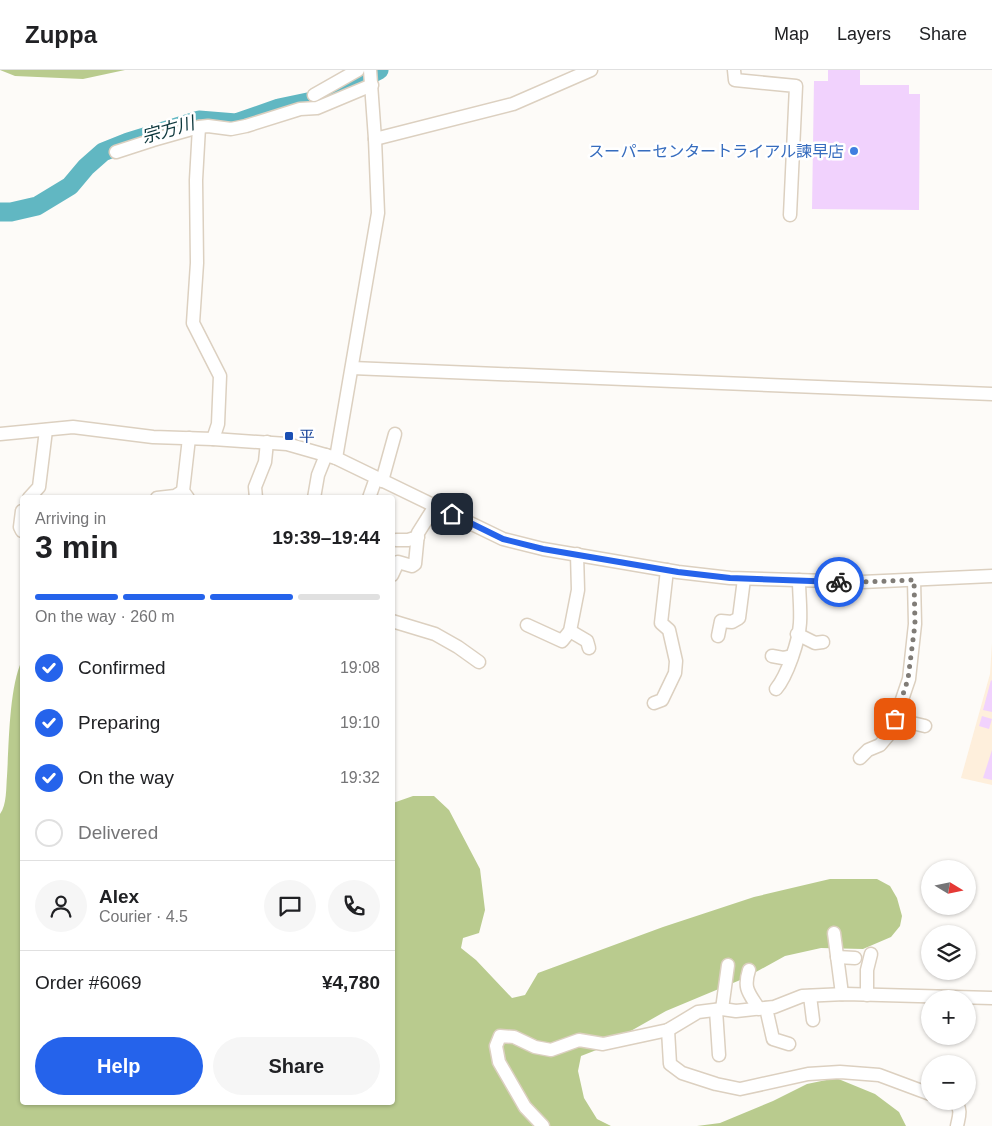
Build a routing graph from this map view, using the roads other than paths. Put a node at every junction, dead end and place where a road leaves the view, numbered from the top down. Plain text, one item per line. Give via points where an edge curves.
1 (358, 70) edge
2 (591, 70) edge
3 (734, 70) edge
4 (371, 79) edge
5 (314, 95) dead end
6 (199, 127) junction
7 (375, 139) junction
8 (116, 152) dead end
9 (790, 215) dead end
10 (352, 368) junction
11 (992, 394) edge
12 (46, 430) junction
13 (0, 434) edge
14 (395, 434) dead end
15 (189, 438) junction
16 (213, 439) junction
17 (267, 442) junction
18 (331, 457) junction
19 (379, 479) junction
20 (186, 494) edge
21 (32, 495) edge
22 (256, 495) edge
23 (315, 495) edge
24 (373, 495) edge
25 (435, 506) junction
26 (418, 537) junction
27 (396, 540) dead end
28 (577, 554) junction
29 (395, 568) edge
30 (667, 570) junction
31 (992, 576) edge
32 (744, 579) junction
33 (799, 580) junction
34 (914, 580) junction
35 (395, 622) edge
36 (527, 625) dead end
37 (570, 631) junction
38 (798, 634) junction
39 (718, 636) dead end
40 (823, 642) dead end
41 (590, 648) dead end
42 (772, 656) dead end
43 (792, 656) junction
44 (479, 662) dead end
45 (776, 689) dead end
46 (654, 703) dead end
47 (895, 719) junction
48 (925, 726) dead end
49 (860, 758) dead end
50 (834, 933) dead end
51 (870, 954) dead end
52 (837, 957) junction
53 (855, 958) dead end
54 (728, 965) dead end
55 (749, 970) dead end
56 (842, 994) junction
57 (867, 994) junction
58 (810, 996) junction
59 (921, 997) edge
60 (976, 998) edge
61 (992, 998) edge
62 (763, 1008) junction
63 (719, 1010) junction
64 (813, 1020) dead end
65 (668, 1030) junction
66 (789, 1044) dead end
67 (719, 1055) dead end
68 (921, 1091) edge
69 (960, 1110) edge
70 (543, 1126) edge
71 (957, 1126) edge

1 - 5 street
2 - 7 street via 513,104
3 - 9 street via 735,80 796,86
4 - 6 street via 317,108 300,109 232,129
4 - 7 street
6 - 8 street
6 - 16 street via 193,323 220,376 218,424
7 - 10 street via 378,213
10 - 11 street
10 - 18 street
12 - 13 street
12 - 15 street via 73,427
12 - 21 street via 39,487
14 - 19 street
15 - 16 street
15 - 20 street
16 - 17 street
17 - 18 street via 288,444
17 - 22 street
18 - 19 street
18 - 23 street via 318,475
19 - 24 street
19 - 25 street
25 - 26 street
25 - 28 street via 503,539
26 - 27 street
26 - 29 street via 415,564 398,562
28 - 30 street
28 - 37 street via 578,590
30 - 32 street
30 - 46 street via 661,623 670,630 675,673 662,700
31 - 34 street
32 - 33 street
32 - 39 street via 739,618 732,622 720,621
33 - 34 street
33 - 38 street
34 - 47 street via 915,624 908,679
35 - 44 street via 435,634
36 - 37 street via 562,641
37 - 41 street via 588,641
38 - 40 street via 816,643
38 - 43 street
42 - 43 street
43 - 45 street
47 - 48 street
47 - 49 street via 891,732 880,745
50 - 52 street
51 - 57 street
52 - 53 street
52 - 56 street
54 - 63 street
55 - 62 street via 745,982
56 - 57 street
56 - 58 street
57 - 59 street
58 - 62 street via 802,996 774,1008
58 - 64 street
60 - 61 street
62 - 63 street
62 - 66 street via 772,1039
63 - 65 street via 698,1012
63 - 67 street
65 - 68 street via 670,1064 682,1073 716,1084 740,1089 808,1074 840,1072 879,1075
65 - 70 street via 604,1044 579,1040 550,1050 514,1037 500,1036 496,1046 499,1062 525,1107
69 - 71 street

